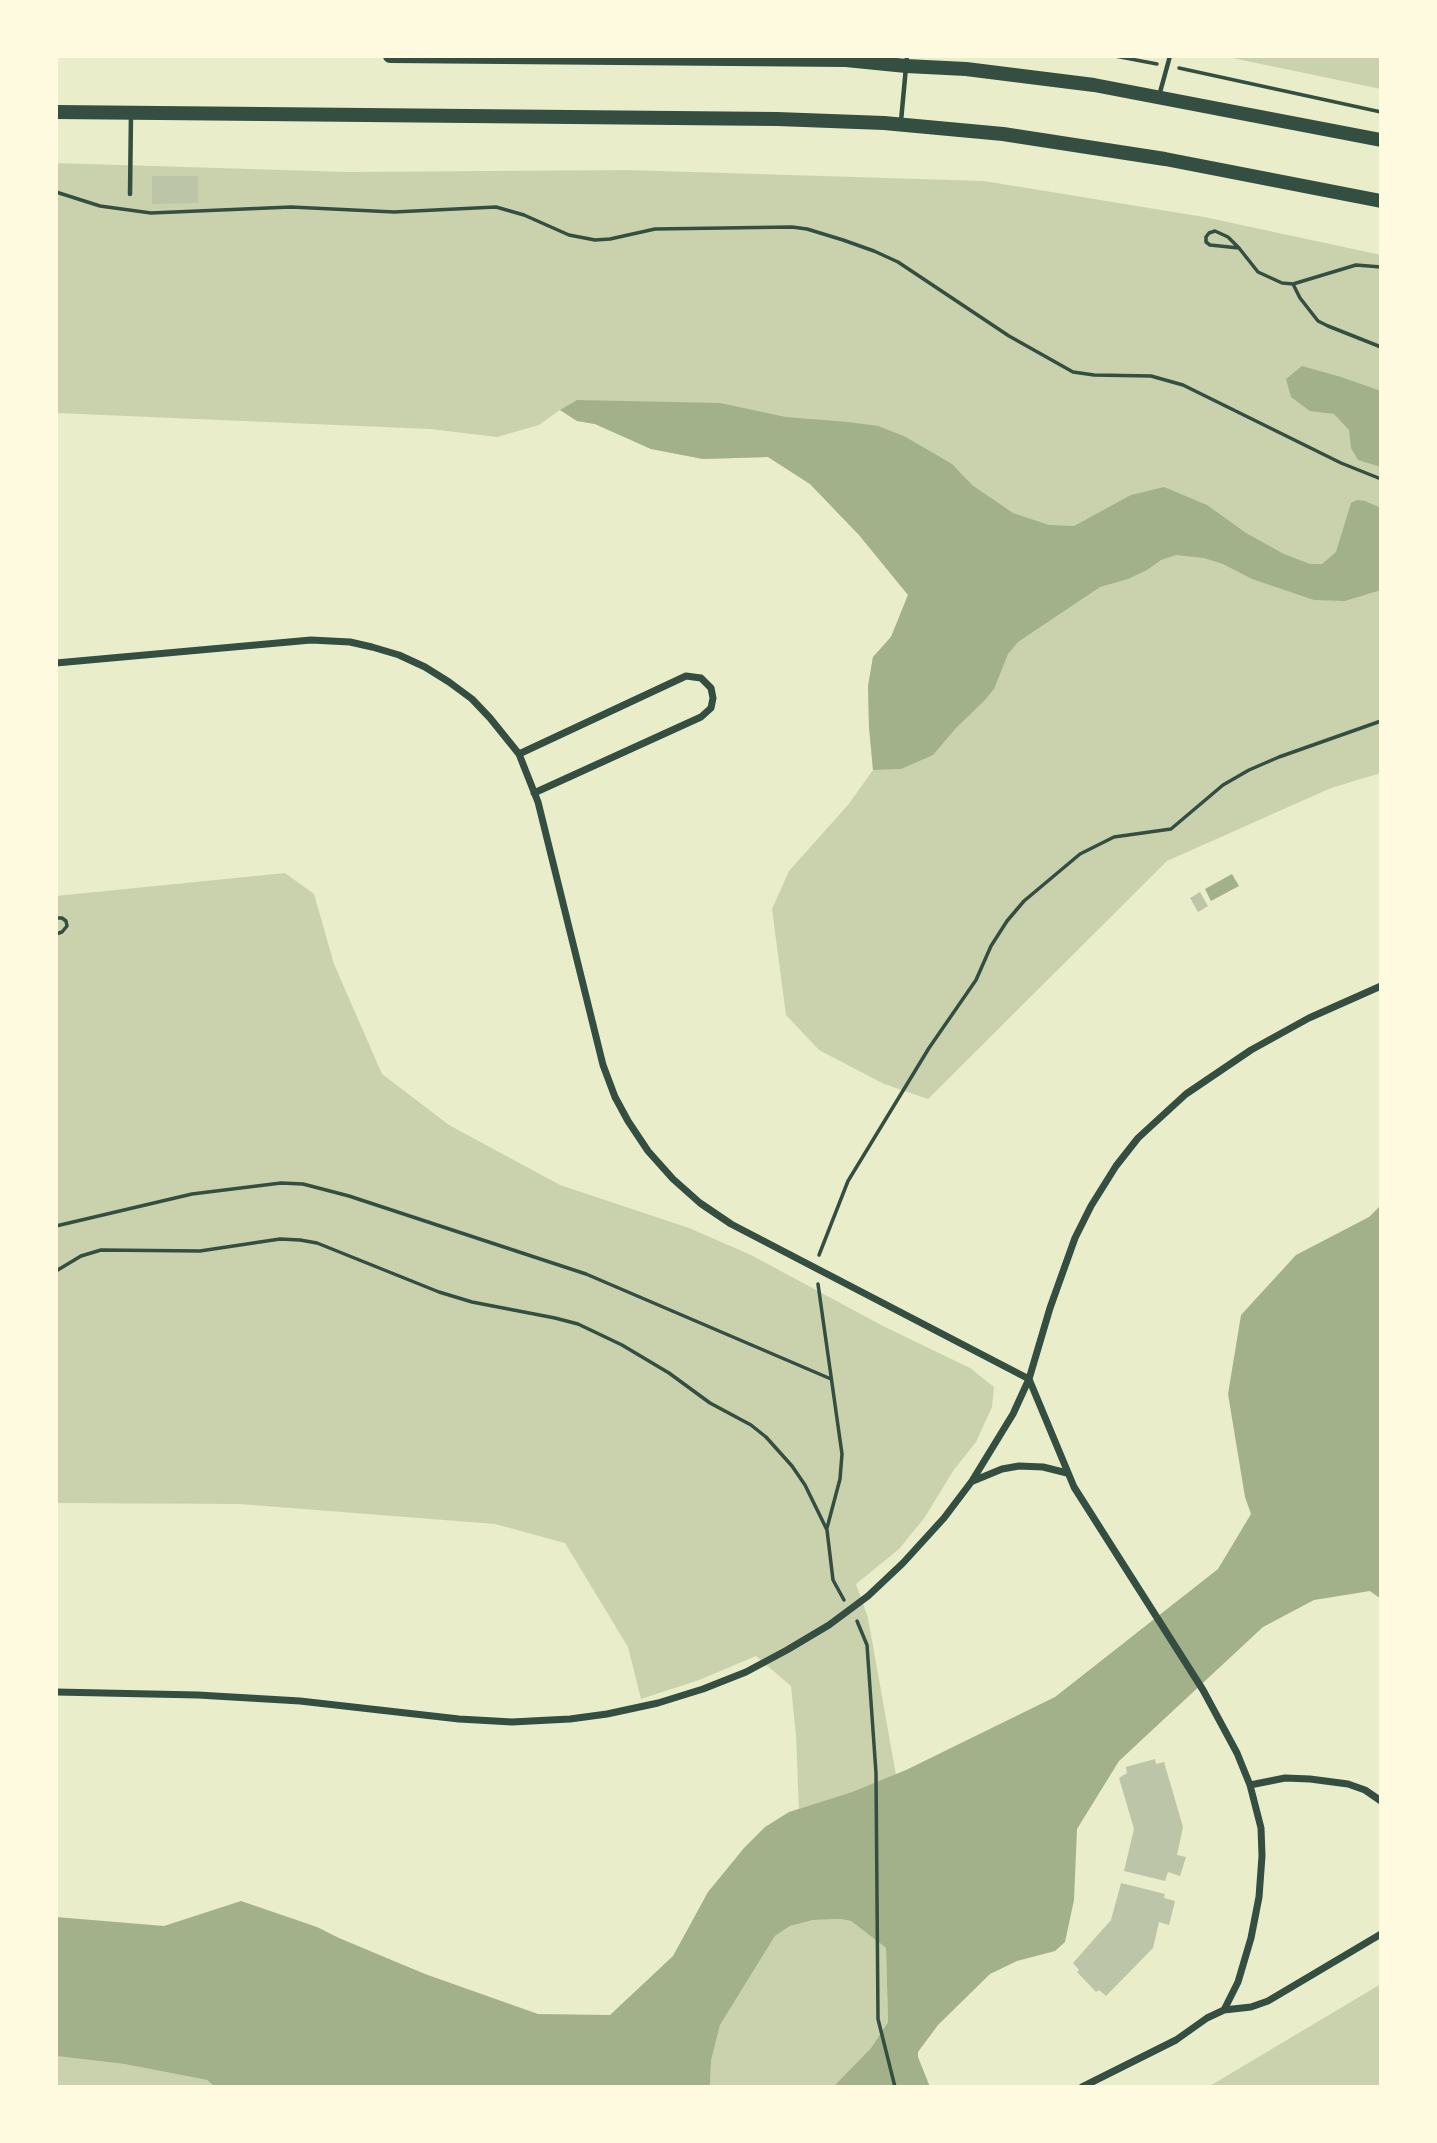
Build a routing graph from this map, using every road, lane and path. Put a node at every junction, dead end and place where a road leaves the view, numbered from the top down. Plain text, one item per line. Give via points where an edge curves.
1 (390, 56) edge
2 (1115, 56) edge
3 (1170, 56) edge
4 (503, 57) edge
5 (1126, 57) edge
6 (907, 61) edge
7 (1168, 66) junction
8 (1158, 97) junction
9 (56, 112) edge
10 (1381, 112) edge
11 (131, 113) junction
12 (901, 125) junction
13 (1381, 140) edge
14 (56, 192) edge
15 (130, 194) dead end
16 (1381, 201) edge
17 (1239, 248) junction
18 (1381, 267) edge
19 (1293, 284) junction
20 (1381, 347) edge
21 (1381, 480) edge
22 (56, 663) edge
23 (1381, 721) edge
24 (519, 754) junction
25 (534, 793) junction
26 (56, 918) edge
27 (56, 934) edge
28 (1381, 986) edge
29 (56, 1226) edge
30 (816, 1269) junction
31 (56, 1271) edge
32 (831, 1379) junction
33 (1029, 1379) junction
34 (1067, 1474) junction
35 (972, 1481) junction
36 (827, 1530) junction
37 (849, 1610) junction
38 (56, 1692) edge
39 (1250, 1784) junction
40 (1381, 1801) edge
41 (1381, 1934) edge
42 (1224, 2010) junction
43 (894, 2087) edge
44 (1082, 2087) edge

1 - 4 main road
2 - 5 path
3 - 7 lane
4 - 6 main road
5 - 7 path
6 - 8 main road
6 - 12 lane
7 - 8 lane
7 - 10 path
8 - 13 main road
9 - 11 main road
11 - 12 main road via 777,119
11 - 15 lane
12 - 16 main road via 1003,134 1165,159
14 - 21 path via 100,206 150,213 291,207 394,212 496,207 569,236 595,240 655,229 807,229 898,262 1009,336 1073,372 1141,375 1183,385
17 - 17 path via 1221,232 1206,237 1210,245
17 - 19 path via 1258,272
18 - 19 path via 1356,265
19 - 20 path via 1318,321
22 - 24 street via 291,641 372,646 449,682 472,699
23 - 30 path via 1249,770 1223,785 1171,829 1114,837 1080,854 1024,901 991,946 976,981 848,1181
24 - 25 street
24 - 25 street via 686,676 701,678 711,688 711,708 701,718
25 - 30 street via 603,1065 628,1121 648,1151 700,1203
26 - 27 path via 62,918 67,926
28 - 33 street via 1251,1050 1186,1094 1138,1138 1116,1166 1075,1238
29 - 32 path via 192,1194 303,1184 586,1274
30 - 32 path
30 - 33 street
31 - 36 path via 101,1250 200,1251 300,1240 472,1302 578,1324 669,1373 766,1437 805,1485
32 - 36 path via 842,1454
33 - 34 street
33 - 35 street
34 - 35 street via 1019,1466
34 - 39 street via 1203,1690
35 - 37 street via 903,1563
36 - 37 path via 834,1580
37 - 38 street via 787,1650 703,1689 658,1703 570,1719 512,1722 288,1700
37 - 43 path via 867,1645 876,1773 878,2019
39 - 40 street via 1285,1778 1322,1780 1365,1790
39 - 42 street via 1261,1828 1259,1897 1238,1982
41 - 42 street via 1268,2001
42 - 44 street via 1177,2040

